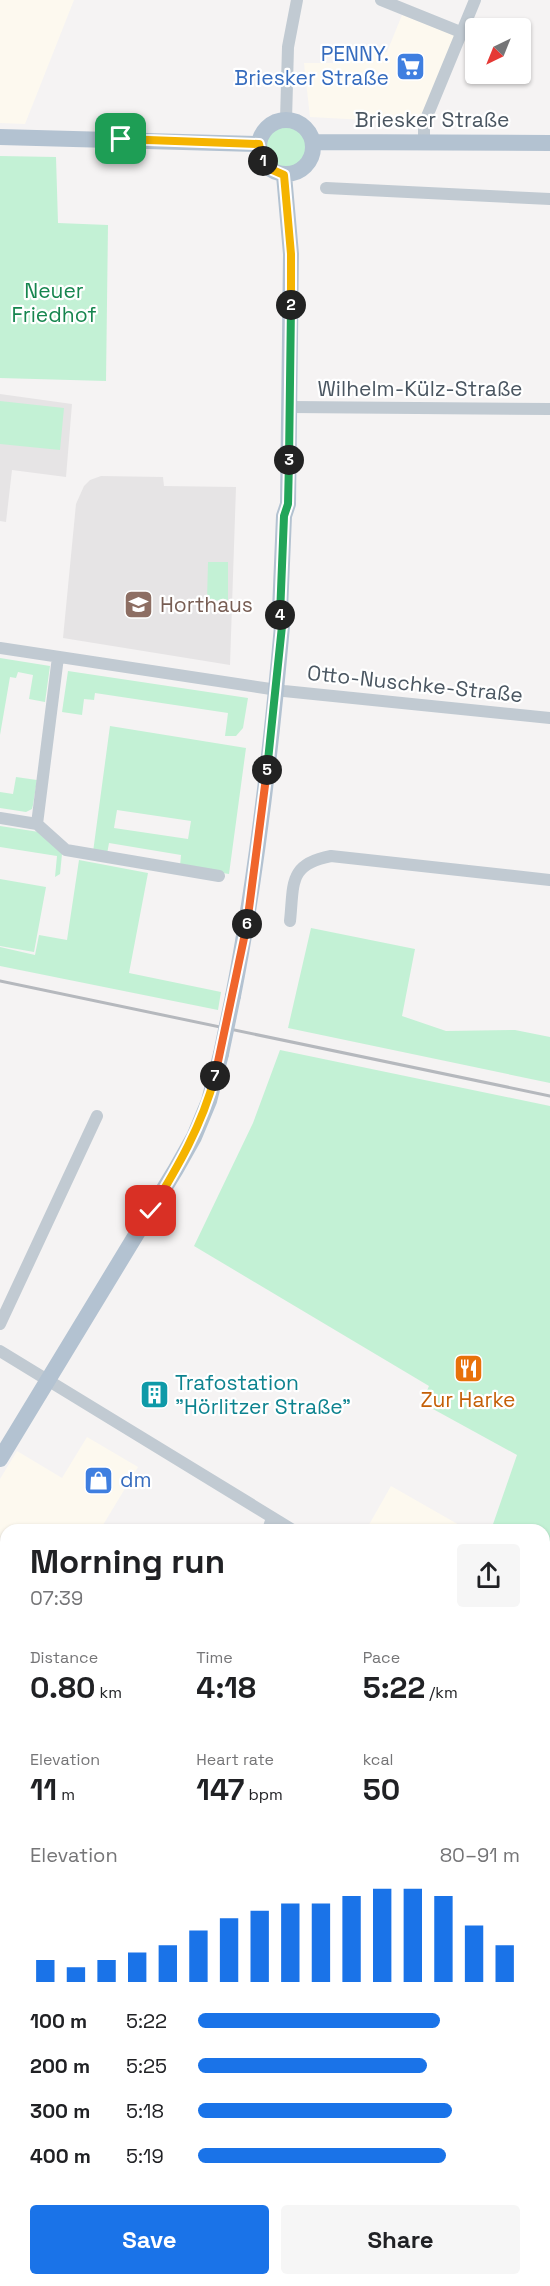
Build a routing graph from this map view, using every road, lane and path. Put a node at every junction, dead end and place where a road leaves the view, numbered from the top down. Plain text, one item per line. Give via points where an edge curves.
1 (297, 0) edge
2 (381, 0) edge
3 (475, 0) edge
4 (463, 33) junction
5 (286, 120) junction
6 (0, 137) edge
7 (314, 142) junction
8 (424, 142) junction
9 (550, 143) edge
10 (259, 144) junction
11 (284, 175) junction
12 (326, 188) dead end
13 (550, 199) edge
14 (291, 407) junction
15 (550, 410) edge
16 (0, 648) edge
17 (58, 657) junction
18 (276, 689) junction
19 (550, 718) edge
20 (0, 818) edge
21 (37, 824) junction
22 (219, 876) dead end
23 (550, 880) edge
24 (290, 921) dead end
25 (97, 1116) dead end
26 (0, 1324) edge
27 (0, 1351) edge
28 (48, 1381) junction
29 (0, 1459) edge
30 (270, 1524) edge

1 - 5 street via 288,47
2 - 4 street
3 - 4 street
4 - 8 street via 428,114
5 - 7 main road via 302,125
5 - 10 main road via 269,127
6 - 10 main road
7 - 8 main road, Briesker Straße
7 - 11 main road via 308,164 293,175
8 - 9 main road, Briesker Straße
10 - 11 main road via 264,163
11 - 14 main road via 291,254
12 - 13 street
14 - 15 street, Wilhelm-Külz-Straße
14 - 18 main road
16 - 17 street, Otto-Nuschke-Straße
17 - 18 street, Otto-Nuschke-Straße
17 - 21 street
18 - 19 street, Otto-Nuschke-Straße
18 - 28 main road, bridge via 249,917 209,1101 176,1169
20 - 21 street
21 - 22 street via 66,850
23 - 24 street via 331,856 314,859 299,871
25 - 26 street
27 - 28 street
28 - 29 main road
28 - 30 street

